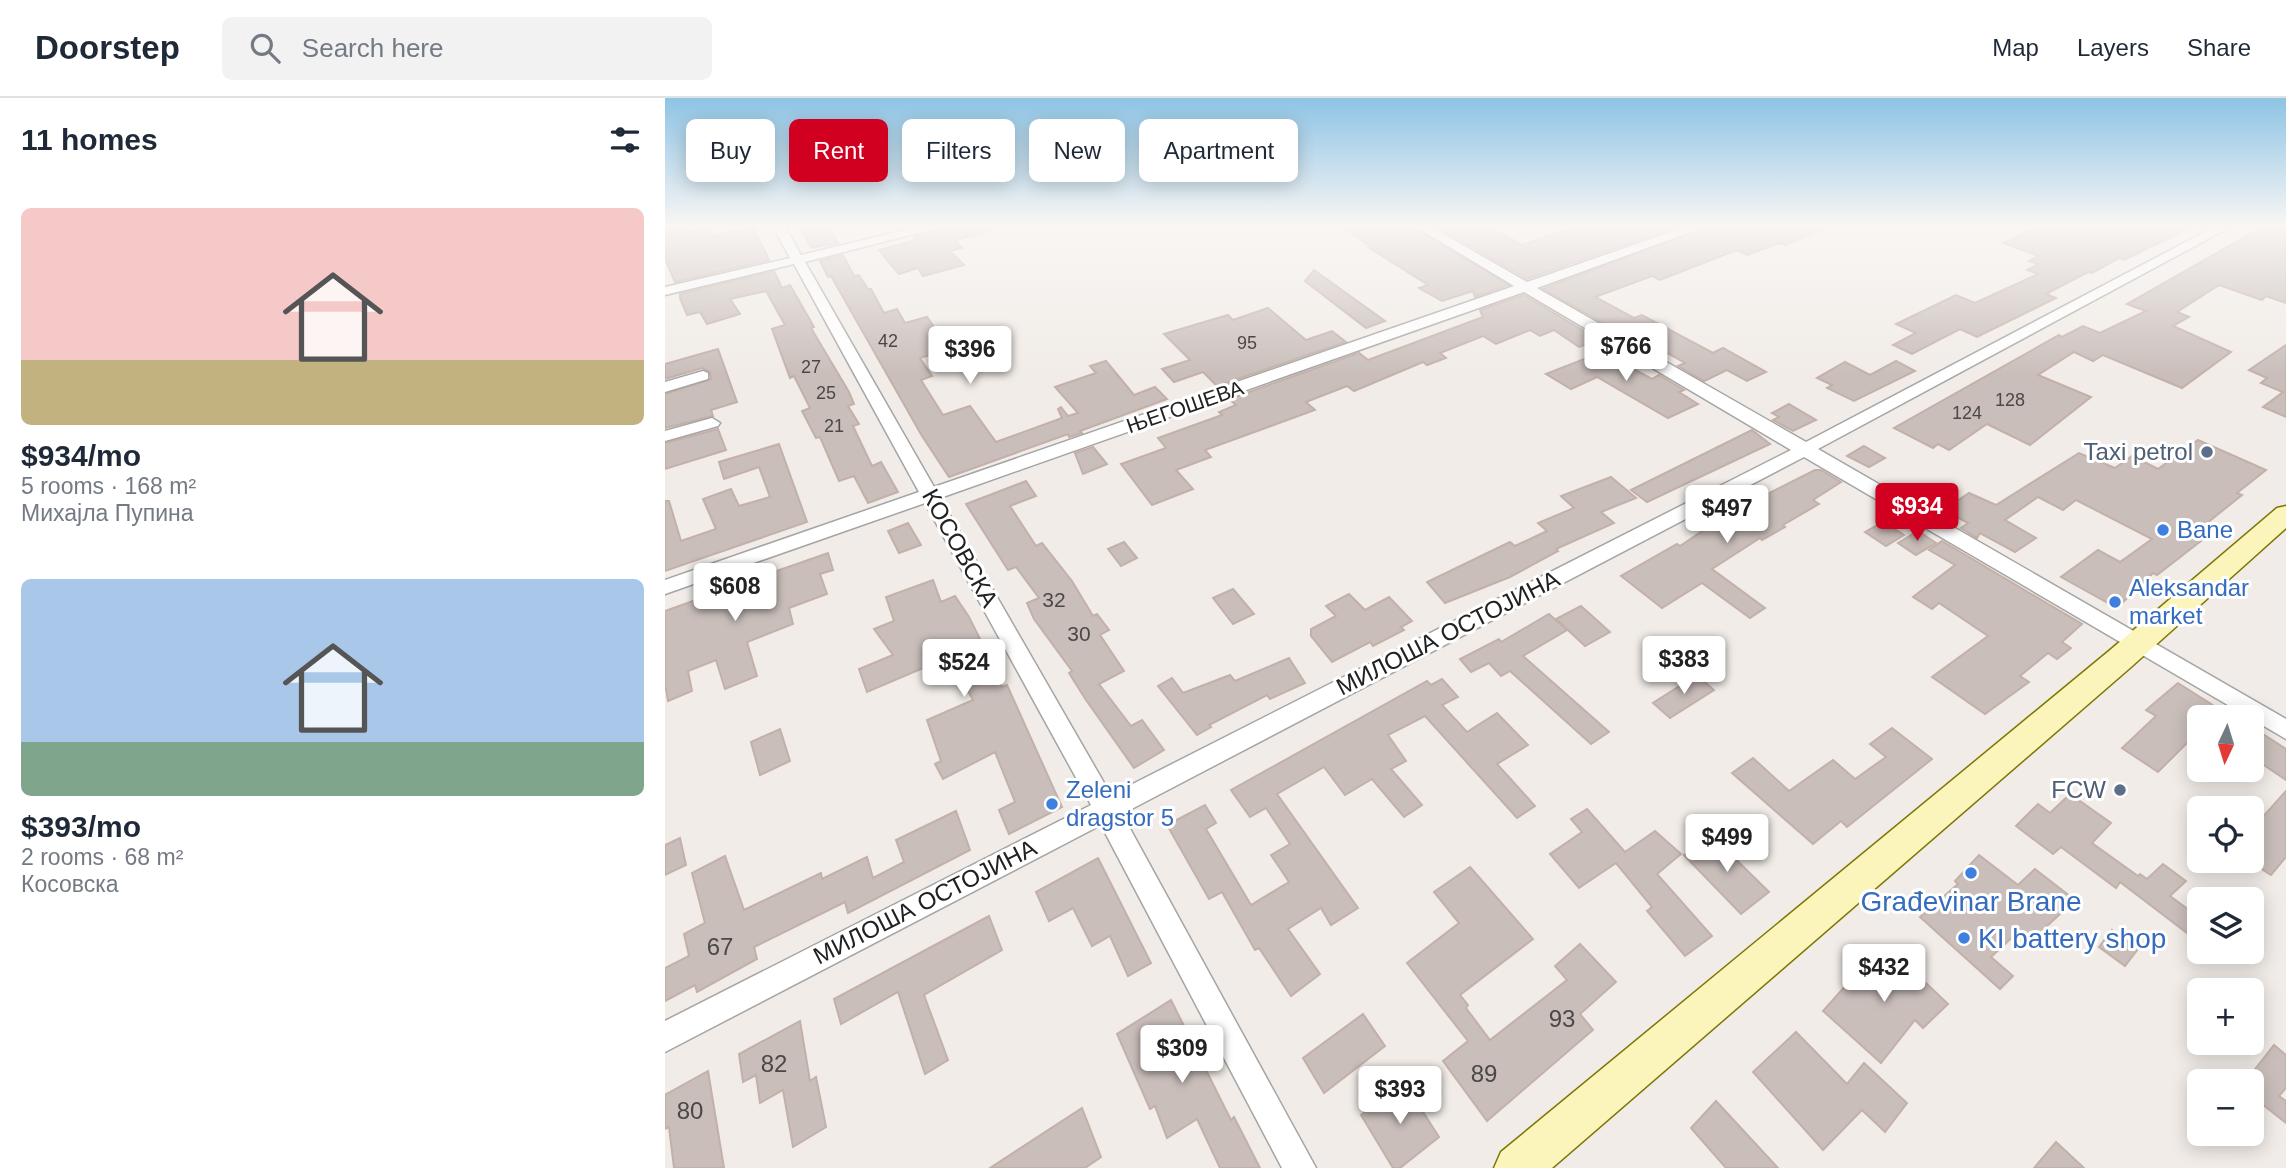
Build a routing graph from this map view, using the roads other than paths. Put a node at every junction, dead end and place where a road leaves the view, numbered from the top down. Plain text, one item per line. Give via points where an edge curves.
1 (733, 275) edge
2 (805, 275) edge
3 (1505, 275) edge
4 (1561, 275) edge
5 (2134, 275) edge
6 (1526, 287) junction
7 (665, 291) edge
8 (703, 376) dead end
9 (665, 387) edge
10 (712, 423) dead end
11 (665, 436) edge
12 (1806, 449) junction
13 (930, 496) junction
14 (2286, 514) edge
15 (665, 587) edge
16 (2137, 644) junction
17 (2286, 730) edge
18 (1106, 809) junction
19 (665, 1037) edge
20 (1300, 1168) edge
21 (1517, 1168) edge

1 - 7 street
2 - 13 street, КОСОВСКА
3 - 6 street
4 - 6 street, ЊЕГОШЕВА
5 - 12 street, МИЛОША ОСТОЈИНА
6 - 12 street
6 - 13 street, ЊЕГОШЕВА
8 - 9 street
10 - 11 street
12 - 16 street
12 - 18 street, МИЛОША ОСТОЈИНА
13 - 15 street, ЊЕГОШЕВА
13 - 18 street, КОСОВСКА
14 - 16 main road
16 - 17 street
16 - 21 main road
18 - 19 street, МИЛОША ОСТОЈИНА
18 - 20 street, КОСОВСКА

